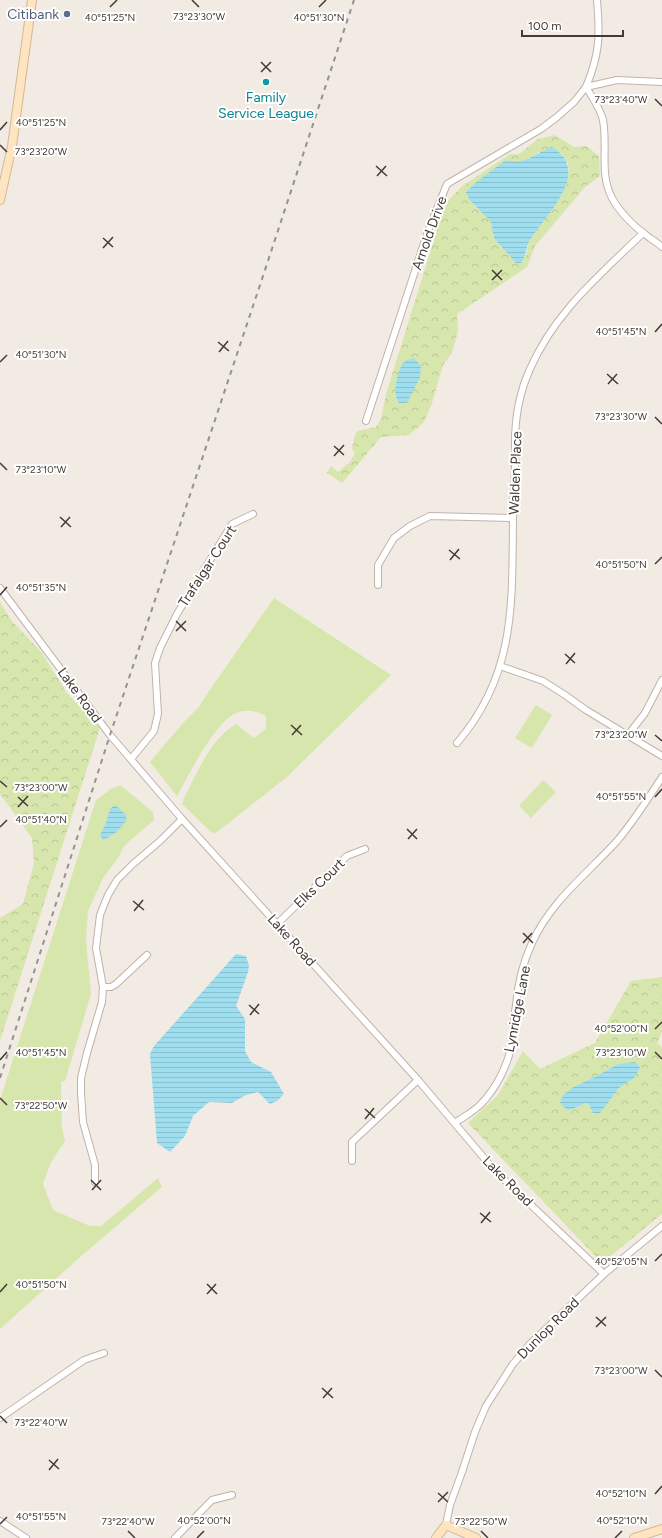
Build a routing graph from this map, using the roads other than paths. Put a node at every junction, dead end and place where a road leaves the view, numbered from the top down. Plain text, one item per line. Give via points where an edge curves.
1 (32, 0) edge
2 (597, 0) edge
3 (662, 82) edge
4 (586, 87) junction
5 (0, 200) edge
6 (643, 233) junction
7 (662, 247) edge
8 (366, 422) dead end
9 (253, 514) dead end
10 (513, 518) junction
11 (378, 585) dead end
12 (0, 588) edge
13 (500, 666) junction
14 (662, 680) edge
15 (628, 735) junction
16 (457, 743) dead end
17 (662, 756) edge
18 (131, 759) junction
19 (662, 777) edge
20 (182, 819) junction
21 (365, 849) dead end
22 (277, 924) junction
23 (147, 955) dead end
24 (104, 987) junction
25 (418, 1080) junction
26 (455, 1123) junction
27 (352, 1161) dead end
28 (95, 1182) dead end
29 (662, 1226) edge
30 (604, 1274) junction
31 (104, 1353) dead end
32 (0, 1418) edge
33 (232, 1495) dead end
34 (0, 1521) edge
35 (446, 1525) junction
36 (662, 1530) edge
37 (26, 1538) edge
38 (175, 1538) edge
39 (436, 1538) edge
40 (476, 1538) edge
41 (634, 1538) edge

1 - 5 main road via 14,131
2 - 4 street, Arnold Drive via 598,49
3 - 4 street via 617,80
4 - 6 street via 603,120 604,176 612,198 623,214
4 - 8 street, Arnold Drive via 574,102 541,129 447,184 428,231
6 - 7 street
6 - 10 street, Walden Place via 571,304 547,337 530,370 519,402
9 - 18 street, Trafalgar Court via 232,524 176,614 155,663 158,714 154,731
10 - 11 street via 430,516 394,538 378,565
10 - 13 street, Walden Place via 509,618
12 - 18 street, Lake Road
13 - 15 street via 542,681
13 - 16 street, Walden Place via 485,705
14 - 15 street via 645,713
15 - 17 street
18 - 20 street, Lake Road
19 - 26 street, Lynridge Lane via 638,815 617,841 557,903 541,926 531,944 522,970 512,1043 506,1064 495,1087 480,1105
20 - 22 street, Lake Road
20 - 24 street via 117,880 108,895 100,915 96,948
21 - 22 street, Elks Court via 346,856
22 - 25 street, Lake Road
23 - 24 street via 116,984
24 - 28 street via 81,1078 83,1122 96,1166
25 - 26 street, Lake Road
25 - 27 street via 352,1142
26 - 30 street, Lake Road via 495,1171
29 - 30 street, Dunlop Road
30 - 35 street, Dunlop Road via 530,1344 494,1393 474,1432
31 - 32 street via 84,1360
33 - 38 street via 212,1500
34 - 37 street
35 - 39 main road
35 - 40 main road
36 - 41 main road

